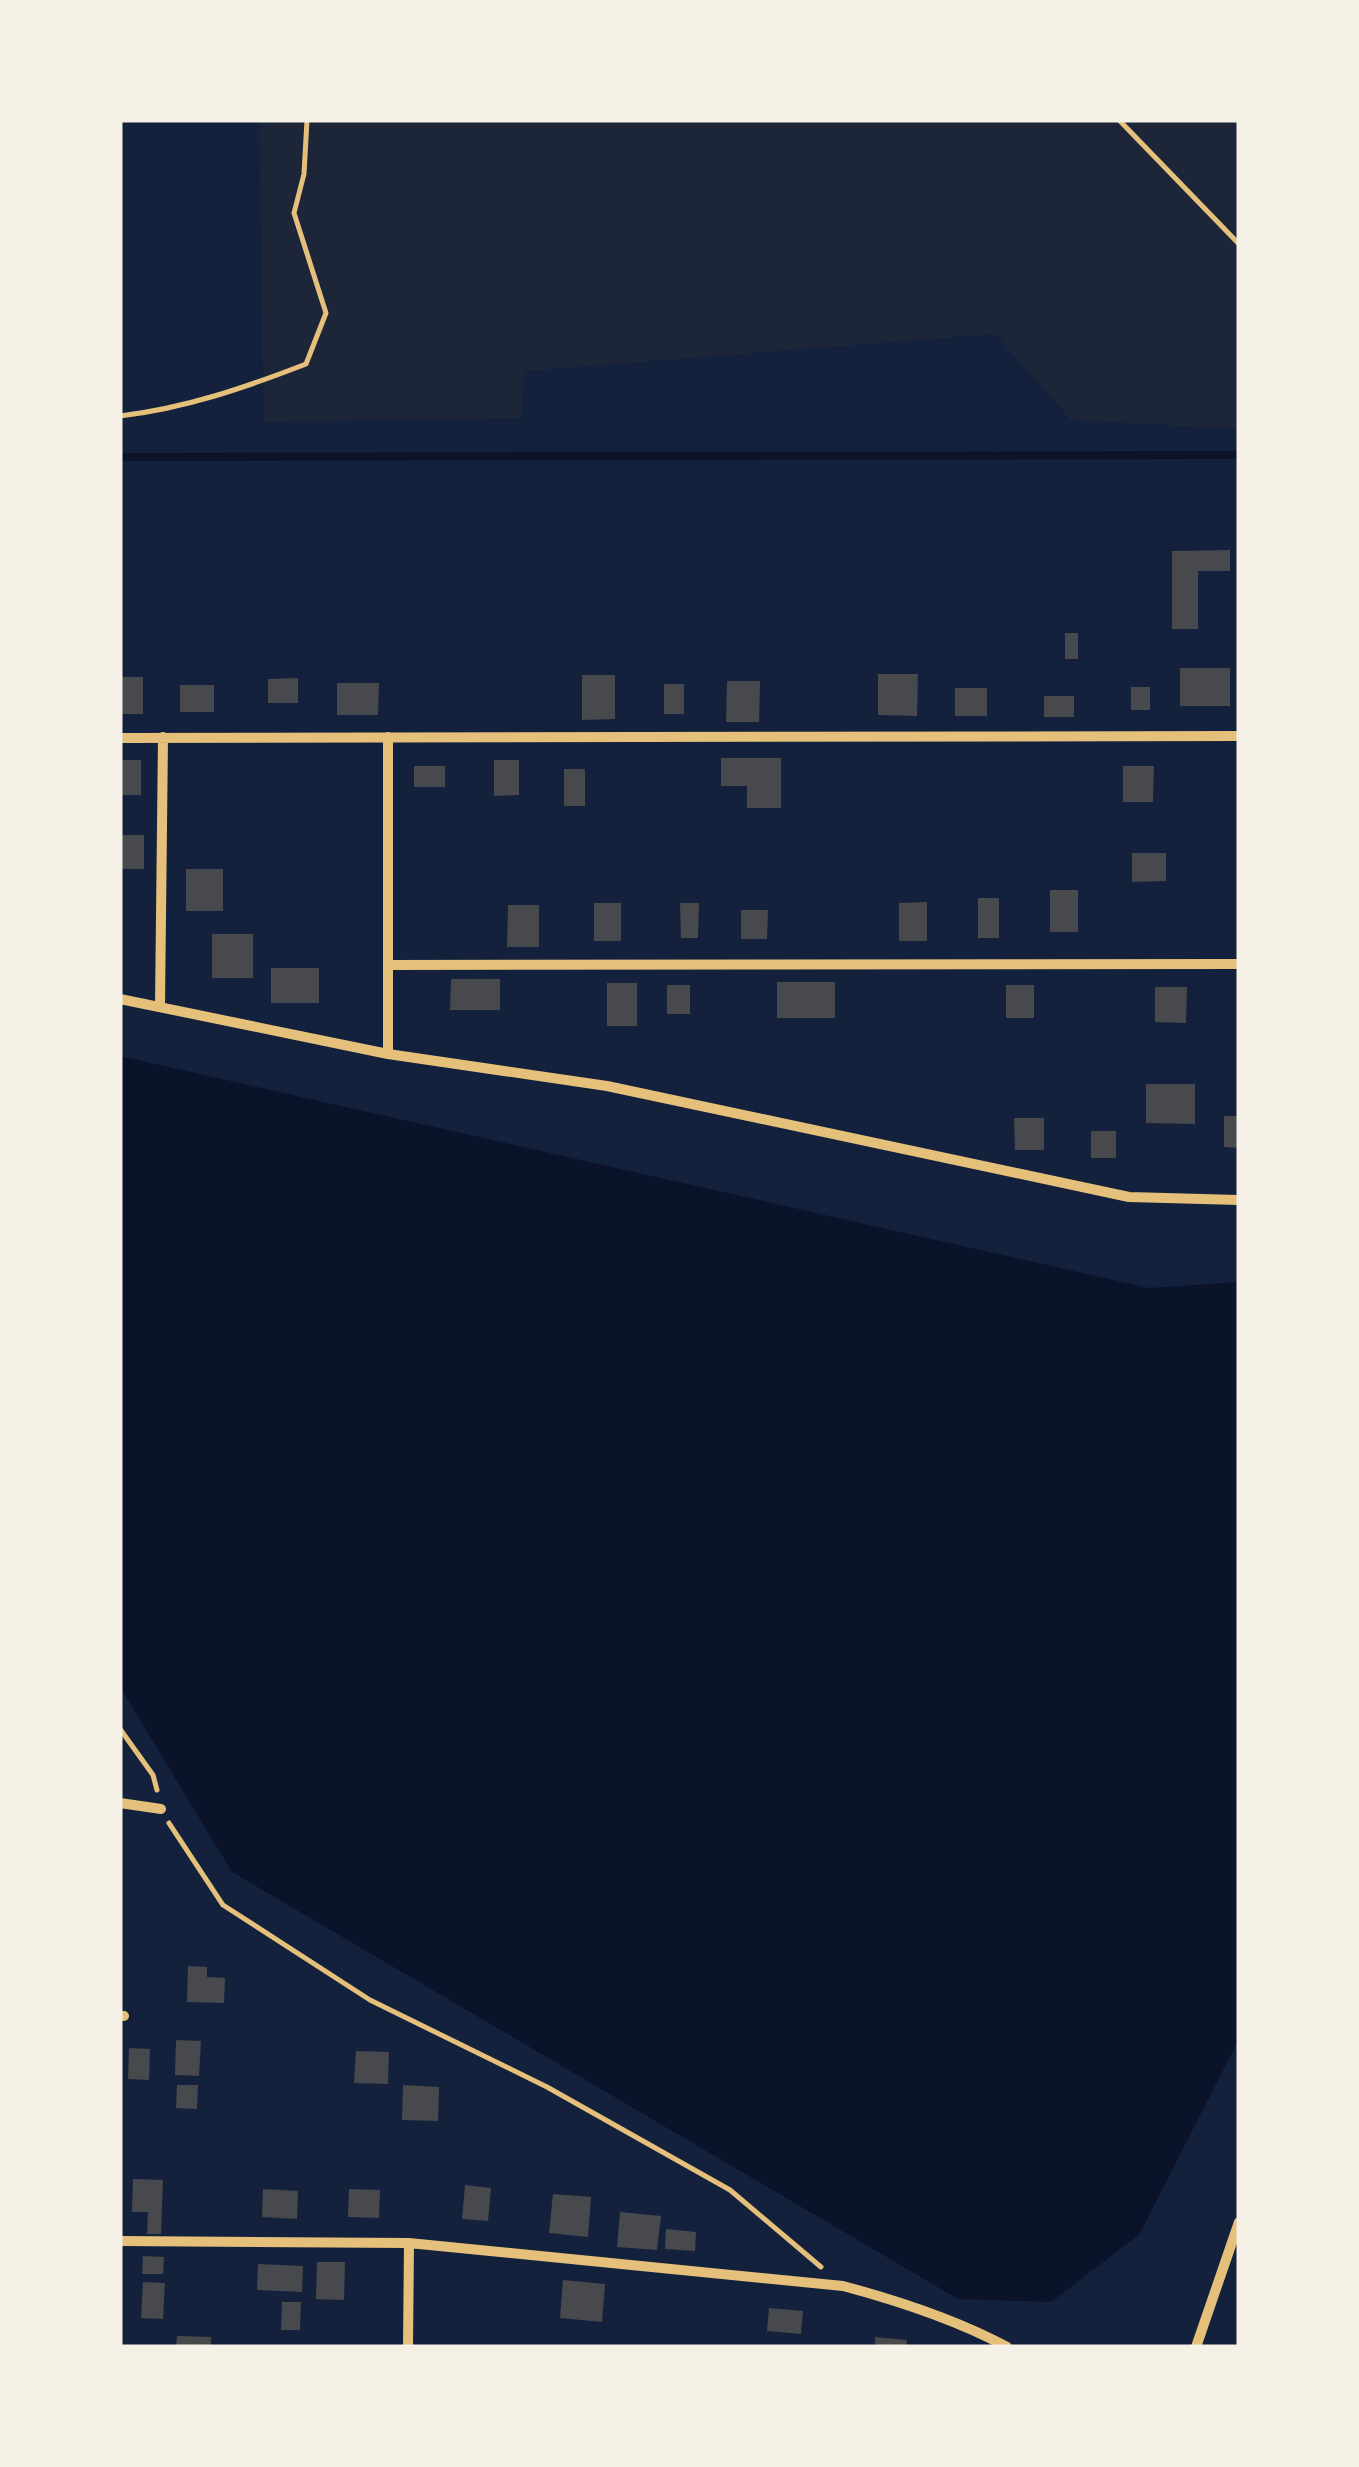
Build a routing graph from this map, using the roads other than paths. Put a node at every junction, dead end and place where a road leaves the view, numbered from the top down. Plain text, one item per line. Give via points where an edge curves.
1 (1239, 736) edge
2 (163, 737) junction
3 (388, 737) junction
4 (120, 738) edge
5 (1239, 964) edge
6 (388, 965) junction
7 (120, 1000) edge
8 (160, 1006) junction
9 (388, 1054) junction
10 (1239, 1200) edge
11 (120, 1803) edge
12 (161, 1809) road end
13 (1239, 2222) edge
14 (120, 2241) edge
15 (409, 2243) junction
16 (408, 2347) edge
17 (1006, 2347) edge
18 (1197, 2347) edge

1 - 3 street
2 - 3 street
2 - 4 street
2 - 8 street
3 - 6 street
5 - 6 street
6 - 9 street
7 - 8 street
8 - 9 street
9 - 10 street via 608,1086 1128,1196
11 - 12 street
13 - 18 street
14 - 15 street
15 - 16 street
15 - 17 street via 843,2286 976,2330

